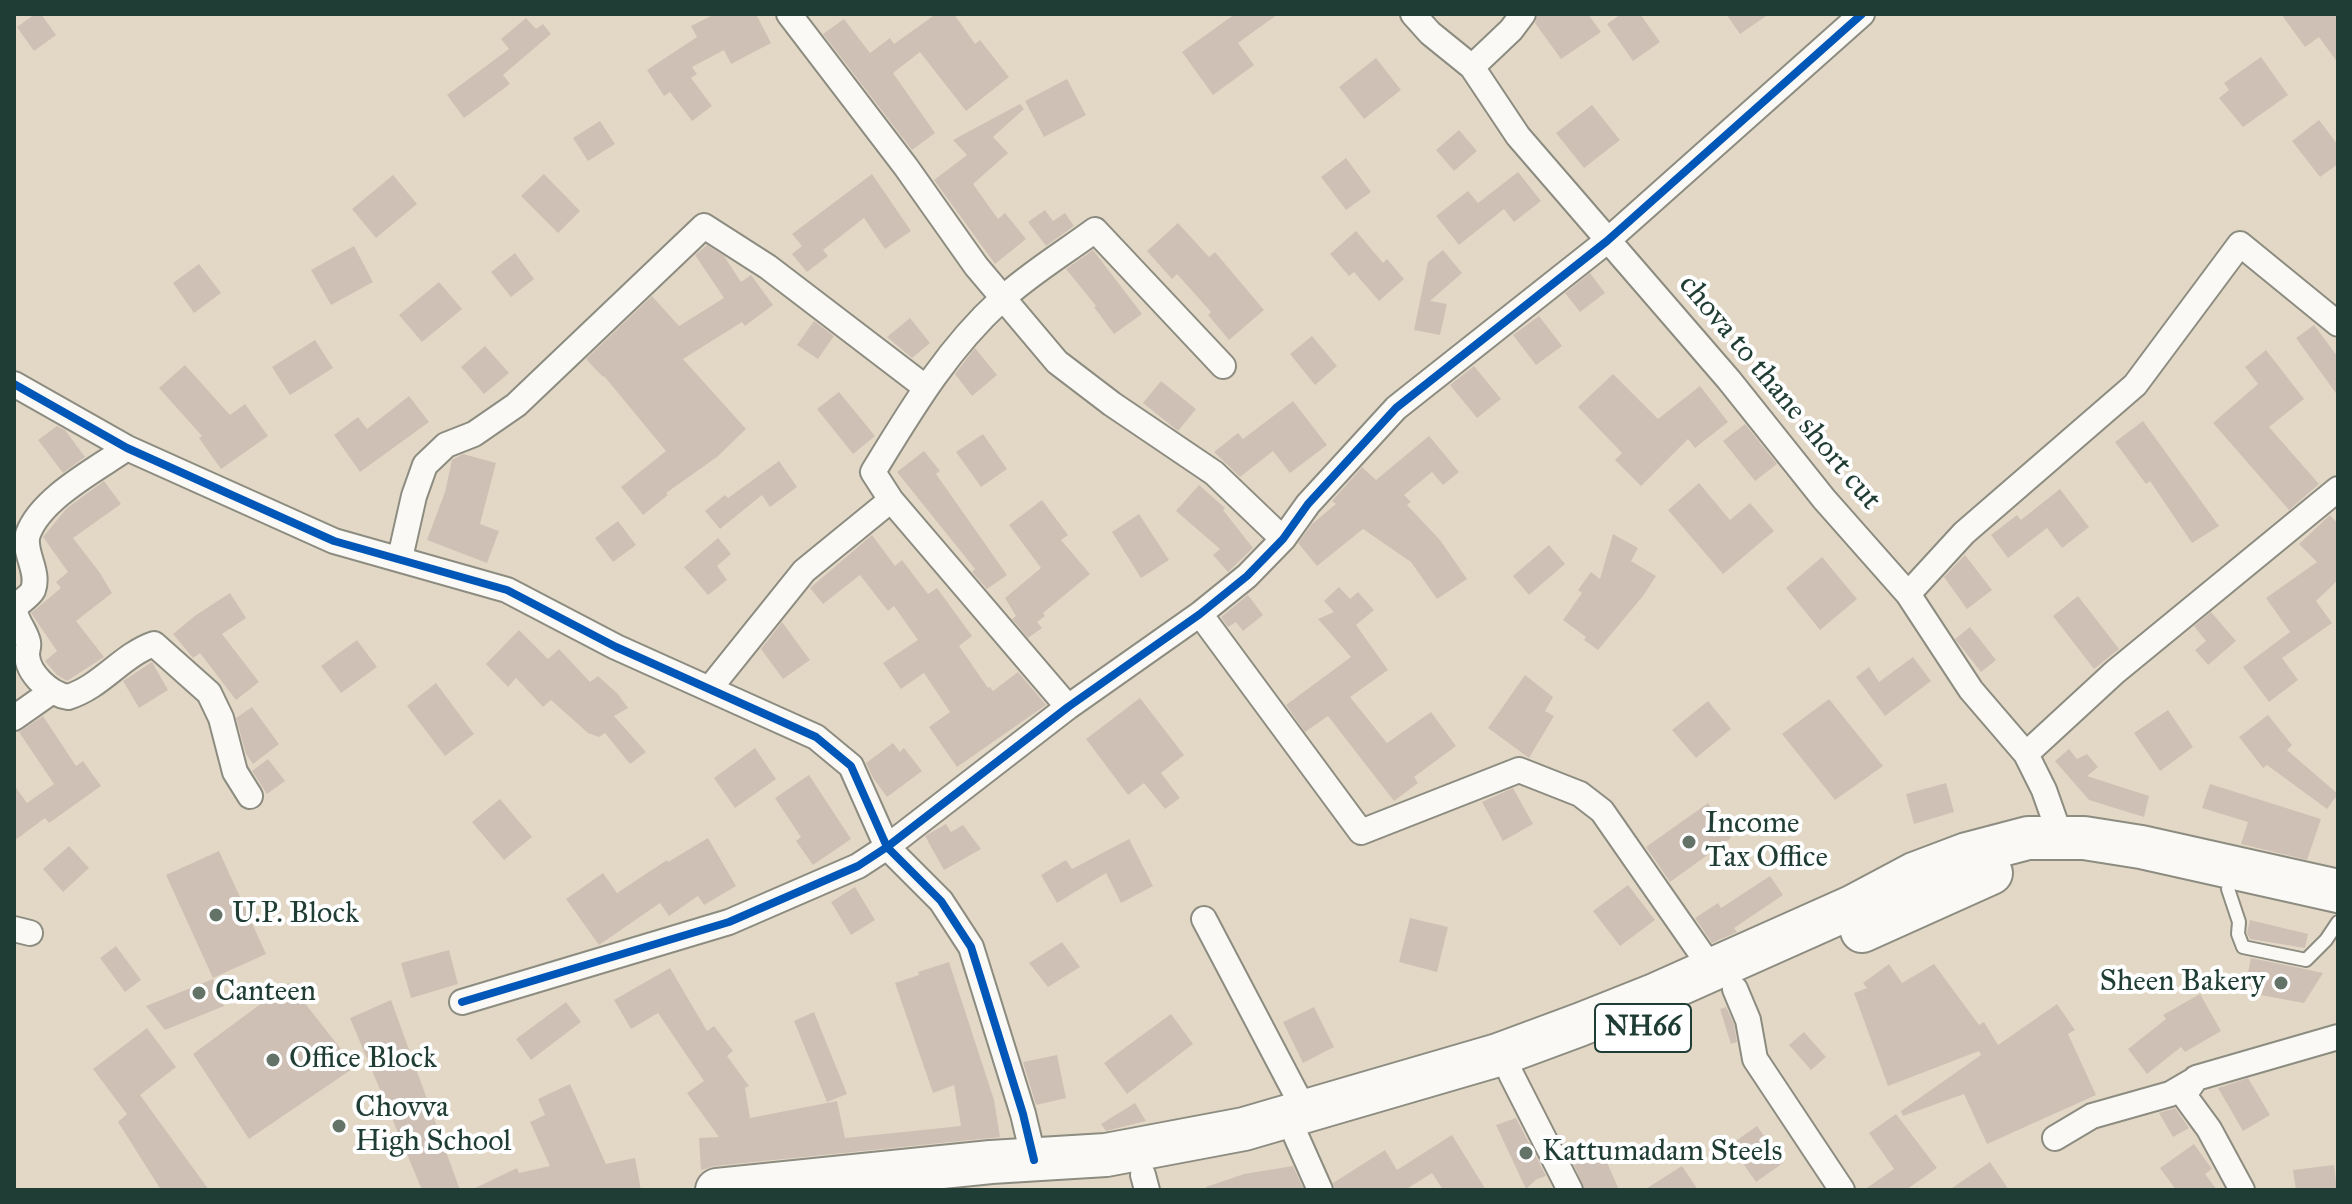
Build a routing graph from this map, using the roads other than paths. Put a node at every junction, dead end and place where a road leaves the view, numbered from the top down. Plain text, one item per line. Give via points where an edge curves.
1 (789, 14) edge
2 (1413, 14) edge
3 (1523, 14) edge
4 (1862, 14) edge
5 (1472, 67) junction
6 (1607, 241) junction
7 (1003, 297) junction
8 (2338, 324) edge
9 (1223, 366) dead end
10 (14, 384) edge
11 (925, 387) junction
12 (127, 448) junction
13 (2338, 489) edge
14 (891, 500) junction
15 (1283, 539) junction
16 (400, 558) junction
17 (1908, 594) junction
18 (1200, 614) junction
19 (710, 688) junction
20 (51, 692) junction
21 (1068, 707) junction
22 (14, 718) edge
23 (2026, 754) junction
24 (250, 796) dead end
25 (2061, 838) junction
26 (887, 847) junction
27 (2228, 889) junction
28 (2338, 891) edge
29 (2338, 912) edge
30 (1204, 919) dead end
31 (2338, 922) edge
32 (1704, 988) junction
33 (462, 1002) dead end
34 (2338, 1037) edge
35 (1511, 1074) junction
36 (2196, 1078) junction
37 (1300, 1123) junction
38 (2055, 1138) dead end
39 (1036, 1171) junction
40 (1145, 1182) edge
41 (717, 1190) edge
42 (931, 1190) edge
43 (1320, 1190) edge
44 (1570, 1190) edge
45 (1842, 1190) edge
46 (2242, 1190) edge

1 - 7 street
2 - 5 street, chova to thane short cut
3 - 5 street
4 - 6 street
5 - 6 street, chova to thane short cut via 1518,136
6 - 15 street via 1396,408
6 - 17 street, chova to thane short cut
7 - 9 street via 1095,230
7 - 11 street
7 - 15 street via 1057,362 1214,473
8 - 17 street via 2240,244 2135,385 1964,533
10 - 12 street
11 - 14 street via 873,472
11 - 16 street via 768,267 704,226 516,405 474,434 446,445 425,465
12 - 16 street via 334,541
12 - 20 street via 68,488 37,517 27,537 32,591 14,614 29,644 33,672
13 - 23 street via 2115,672
14 - 19 street via 804,571
14 - 21 street
15 - 18 street
16 - 19 street via 507,590
17 - 23 street, chova to thane short cut via 1971,690
18 - 21 street
18 - 32 street via 1361,832 1519,770 1580,794 1602,811
19 - 26 street via 816,737 851,766
20 - 22 street
20 - 24 street via 79,694 154,644 209,693 235,772
21 - 26 street
23 - 25 street, chova to thane short cut
25 - 28 highway, NH66 via 2141,847
25 - 32 highway, NH66 via 2028,838 1928,869
26 - 33 street via 858,866 729,922
26 - 39 street via 941,901 971,947
27 - 29 highway, NH66
27 - 31 lane via 2243,947 2306,960
27 - 32 highway, NH66 via 2069,861 2037,864 1987,874
30 - 37 street
32 - 35 highway, NH66 via 1612,1040
32 - 37 highway, NH66
32 - 45 street via 1748,1020 1755,1059
34 - 36 street
35 - 37 highway, NH66
35 - 44 street
36 - 38 street via 2170,1094 2092,1116
36 - 46 street via 2184,1095
37 - 39 highway, NH66 via 1244,1129
37 - 40 highway, NH66
37 - 43 street
39 - 40 highway, NH66
39 - 41 highway, NH66 via 798,1180
39 - 42 highway, NH66

